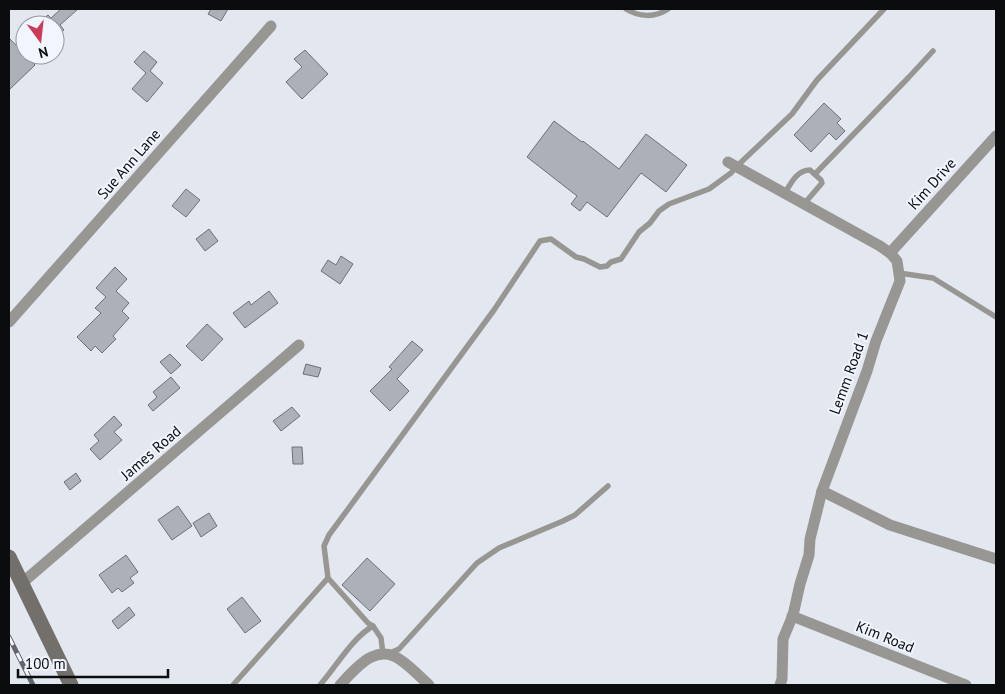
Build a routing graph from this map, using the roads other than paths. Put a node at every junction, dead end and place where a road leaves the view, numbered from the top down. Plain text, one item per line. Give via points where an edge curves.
1 (626, 9) edge
2 (668, 9) edge
3 (884, 9) edge
4 (271, 26) dead end
5 (933, 51) dead end
6 (996, 136) edge
7 (732, 164) junction
8 (815, 174) junction
9 (785, 193) junction
10 (804, 204) junction
11 (890, 253) junction
12 (899, 273) junction
13 (995, 315) edge
14 (9, 322) edge
15 (299, 345) dead end
16 (608, 486) dead end
17 (822, 491) junction
18 (9, 557) edge
19 (996, 559) edge
20 (328, 578) junction
21 (22, 583) junction
22 (792, 616) junction
23 (374, 626) junction
24 (386, 654) junction
25 (71, 685) edge
26 (233, 685) edge
27 (320, 685) edge
28 (340, 685) edge
29 (429, 685) edge
30 (780, 685) edge
31 (966, 685) edge

1 - 2 lane via 642,16
3 - 7 lane via 817,80 792,114
4 - 14 street, Sue Ann Lane
5 - 8 lane
6 - 11 street, Kim Drive
7 - 9 street
7 - 20 lane via 731,173 709,189 659,211 639,232 621,259 607,266 600,267 576,257 551,239 540,241 494,310 329,535 324,546
8 - 9 lane via 805,170 797,174
8 - 10 lane via 822,183
9 - 10 street
10 - 11 street
11 - 12 street via 897,261
12 - 13 lane via 933,278
12 - 17 street, Lemm Road 1 via 900,281
15 - 21 street, James Road
16 - 24 lane via 579,512 499,548 477,563 399,648
17 - 19 street via 890,525
17 - 22 street, Lemm Road 1 via 810,539 810,555
18 - 21 main road
20 - 23 lane via 368,624
20 - 26 lane
21 - 25 main road
22 - 30 street, Lemm Road 1 via 783,639
22 - 31 street, Kim Road
23 - 24 lane
23 - 27 lane via 367,629 337,661
24 - 28 street via 370,657
24 - 29 street via 402,660

